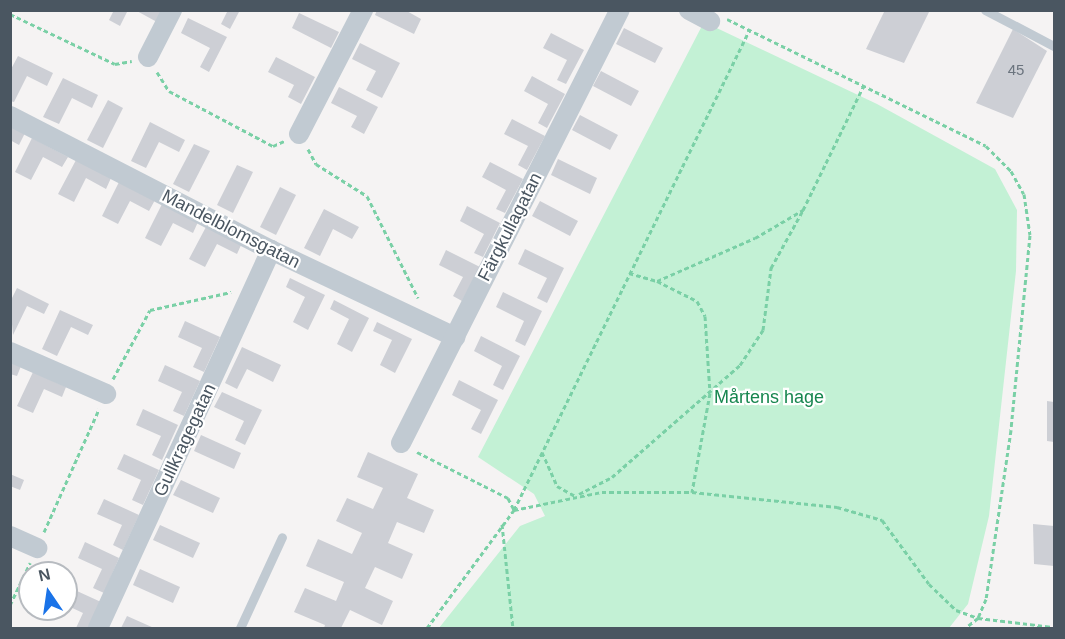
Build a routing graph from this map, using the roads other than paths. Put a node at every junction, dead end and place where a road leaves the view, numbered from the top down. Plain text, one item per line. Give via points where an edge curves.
1 (172, 10) edge
2 (363, 10) edge
3 (620, 10) edge
4 (689, 10) edge
5 (985, 10) edge
6 (710, 21) dead end
7 (1054, 46) edge
8 (148, 57) road end
9 (10, 116) edge
10 (299, 134) road end
11 (271, 250) junction
12 (455, 337) junction
13 (10, 352) edge
14 (106, 394) road end
15 (401, 443) road end
16 (10, 536) edge
17 (282, 537) dead end
18 (38, 548) road end
19 (98, 628) edge
20 (240, 628) edge

1 - 8 street
2 - 10 street
3 - 12 street, Färgkullagatan
4 - 6 street
5 - 7 lane
9 - 11 street, Mandelblomsgatan
11 - 12 street, Mandelblomsgatan
11 - 19 street, Gullkragegatan
12 - 15 street, Färgkullagatan
13 - 14 street
16 - 18 street
17 - 20 lane

